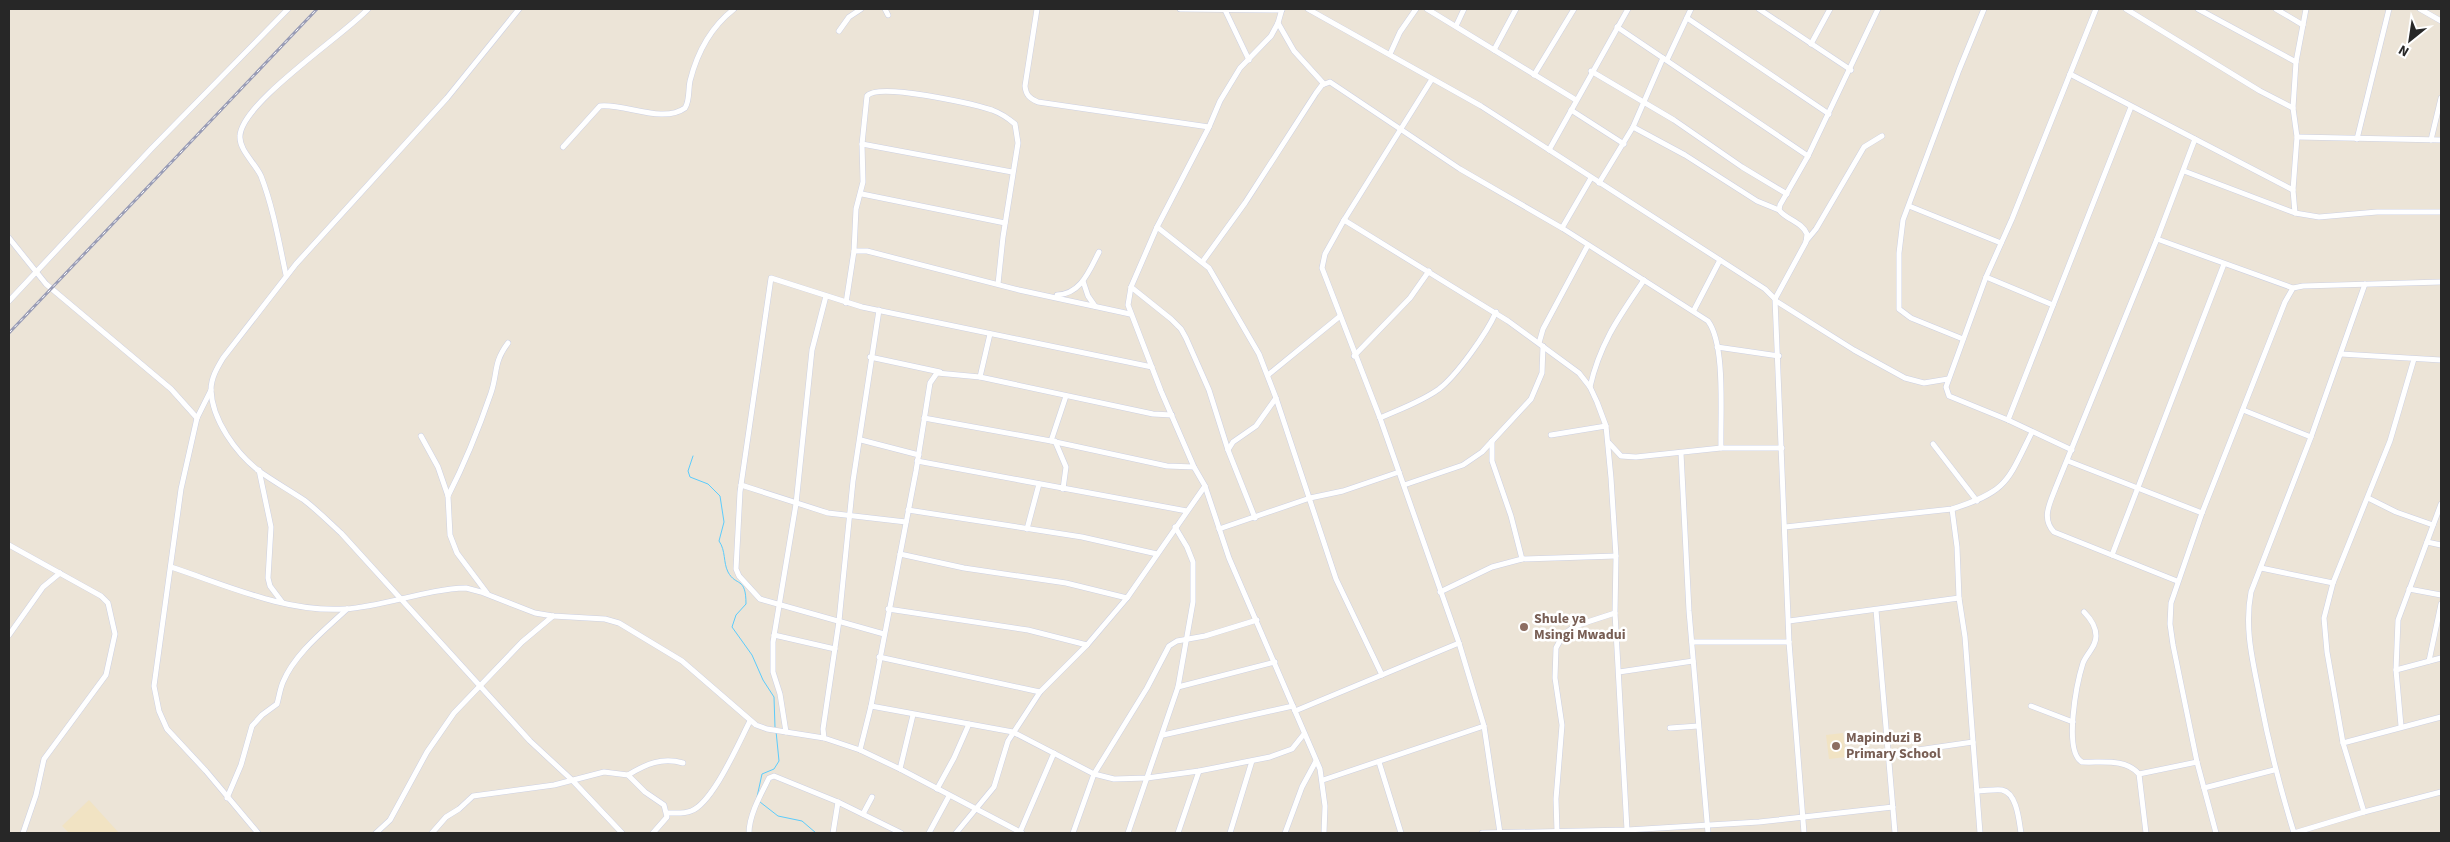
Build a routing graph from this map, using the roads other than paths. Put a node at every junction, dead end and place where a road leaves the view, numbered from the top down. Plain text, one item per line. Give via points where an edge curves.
1 (288, 9) edge
2 (368, 9) edge
3 (519, 9) edge
4 (734, 9) edge
5 (861, 9) edge
6 (885, 9) edge
7 (1037, 9) edge
8 (1180, 9) edge
9 (1185, 9) edge
10 (1282, 9) edge
11 (1308, 9) edge
12 (1416, 9) edge
13 (1427, 9) edge
14 (1464, 9) edge
15 (1516, 9) edge
16 (1574, 9) edge
17 (1628, 9) edge
18 (1692, 9) edge
19 (1758, 9) edge
20 (1830, 9) edge
21 (1878, 9) edge
22 (1984, 9) edge
23 (2096, 9) edge
24 (2126, 9) edge
25 (2198, 9) edge
26 (2276, 9) edge
27 (2306, 9) edge
28 (2389, 9) edge
29 (2420, 9) edge
30 (1227, 10) edge
31 (888, 15) dead end
32 (1687, 18) junction
33 (2441, 21) edge
34 (1278, 24) junction
35 (2303, 25) junction
36 (1456, 26) junction
37 (1617, 27) junction
38 (839, 31) dead end
39 (1811, 44) junction
40 (1494, 50) junction
41 (1390, 54) junction
42 (1665, 59) junction
43 (1249, 60) junction
44 (2296, 62) junction
45 (1851, 70) junction
46 (1591, 71) junction
47 (2070, 74) junction
48 (1534, 75) junction
49 (1432, 79) junction
50 (1324, 84) junction
51 (2441, 98) edge
52 (1576, 100) junction
53 (1643, 101) junction
54 (2131, 107) junction
55 (2293, 108) junction
56 (1570, 110) junction
57 (1829, 114) junction
58 (1209, 127) junction
59 (1633, 127) junction
60 (1400, 131) junction
61 (1882, 136) dead end
62 (2297, 137) junction
63 (2194, 139) junction
64 (2357, 139) junction
65 (2431, 140) junction
66 (2441, 140) edge
67 (862, 144) junction
68 (1624, 144) junction
69 (563, 147) dead end
70 (1549, 150) junction
71 (1808, 156) junction
72 (2184, 171) junction
73 (1012, 172) junction
74 (1591, 178) junction
75 (1599, 183) junction
76 (2293, 190) junction
77 (862, 194) junction
78 (1787, 194) junction
79 (1909, 206) junction
80 (1779, 210) junction
81 (2441, 212) edge
82 (2295, 214) junction
83 (1344, 220) junction
84 (1005, 223) junction
85 (1157, 227) junction
86 (1562, 228) junction
87 (9, 238) edge
88 (2157, 238) junction
89 (1806, 242) junction
90 (2001, 243) junction
91 (1588, 245) junction
92 (854, 251) junction
93 (1099, 252) dead end
94 (1720, 260) junction
95 (1203, 261) junction
96 (2224, 264) junction
97 (1429, 271) junction
98 (37, 273) junction
99 (286, 275) junction
100 (1986, 277) junction
101 (1644, 280) junction
102 (1083, 281) junction
103 (2441, 282) edge
104 (998, 284) junction
105 (2365, 284) junction
106 (1131, 287) junction
107 (2293, 288) junction
108 (1046, 295) junction
109 (826, 296) junction
110 (1776, 300) junction
111 (9, 301) edge
112 (846, 303) junction
113 (2052, 305) junction
114 (1095, 306) junction
115 (879, 310) junction
116 (1694, 310) junction
117 (1496, 312) junction
118 (1130, 314) junction
119 (1339, 317) junction
120 (990, 334) junction
121 (1963, 339) junction
122 (508, 343) dead end
123 (1541, 345) junction
124 (1717, 348) junction
125 (2341, 354) junction
126 (1354, 356) junction
127 (1779, 356) junction
128 (870, 357) junction
129 (2414, 359) junction
130 (2441, 360) edge
131 (1152, 367) junction
132 (940, 372) junction
133 (1268, 375) junction
134 (980, 378) junction
135 (1948, 379) junction
136 (1590, 387) junction
137 (211, 389) junction
138 (1066, 396) junction
139 (1276, 398) junction
140 (2243, 410) junction
141 (1172, 415) junction
142 (197, 418) junction
143 (924, 418) junction
144 (1380, 418) junction
145 (2008, 420) junction
146 (1606, 426) junction
147 (2032, 432) junction
148 (1551, 435) dead end
149 (421, 436) dead end
150 (2311, 437) junction
151 (861, 440) junction
152 (1053, 441) junction
153 (1492, 441) junction
154 (1608, 442) junction
155 (1933, 444) dead end
156 (1721, 448) junction
157 (1782, 448) junction
158 (1228, 450) junction
159 (2072, 450) junction
160 (1681, 453) junction
161 (918, 455) junction
162 (2068, 461) junction
163 (917, 462) junction
164 (1194, 467) junction
165 (258, 470) junction
166 (1399, 472) junction
167 (1039, 484) junction
168 (741, 485) junction
169 (1404, 485) junction
170 (1205, 486) junction
171 (1063, 489) junction
172 (2136, 489) junction
173 (448, 496) junction
174 (1310, 498) junction
175 (2368, 498) junction
176 (1977, 501) junction
177 (796, 504) junction
178 (2441, 504) edge
179 (1952, 509) junction
180 (908, 510) junction
181 (1187, 511) junction
182 (2202, 514) junction
183 (849, 516) junction
184 (1255, 518) junction
185 (906, 522) junction
186 (2433, 525) junction
187 (1785, 527) junction
188 (1026, 528) junction
189 (1175, 528) junction
190 (1219, 529) junction
191 (2427, 542) junction
192 (9, 545) edge
193 (2441, 545) edge
194 (900, 554) junction
195 (1157, 554) junction
196 (2112, 555) junction
197 (1616, 556) junction
198 (1522, 559) junction
199 (171, 567) junction
200 (2260, 568) junction
201 (60, 573) junction
202 (2177, 581) junction
203 (2333, 583) junction
204 (2408, 589) junction
205 (1440, 592) junction
206 (488, 594) junction
207 (2441, 595) edge
208 (1127, 598) junction
209 (1959, 598) junction
210 (400, 600) junction
211 (283, 602) junction
212 (778, 604) junction
213 (2441, 604) edge
214 (347, 608) junction
215 (888, 609) junction
216 (1876, 610) junction
217 (2084, 612) dead end
218 (1615, 613) junction
219 (553, 616) junction
220 (1257, 620) junction
221 (839, 621) junction
222 (1789, 621) junction
223 (884, 634) junction
224 (9, 635) edge
225 (774, 635) junction
226 (1185, 641) junction
227 (1692, 642) junction
228 (1789, 642) junction
229 (1459, 643) junction
230 (1088, 645) junction
231 (835, 649) junction
232 (879, 657) junction
233 (2441, 658) edge
234 (2429, 660) junction
235 (1693, 661) junction
236 (1275, 662) junction
237 (2396, 670) junction
238 (1619, 672) junction
239 (1382, 675) junction
240 (480, 686) junction
241 (1178, 687) junction
242 (1040, 692) junction
243 (871, 706) junction
244 (2031, 706) dead end
245 (1294, 709) junction
246 (913, 715) junction
247 (2441, 717) edge
248 (750, 721) junction
249 (2073, 722) junction
250 (969, 724) junction
251 (1484, 726) junction
252 (1698, 726) junction
253 (2401, 726) junction
254 (1670, 728) dead end
255 (786, 732) junction
256 (1013, 732) junction
257 (1163, 734) junction
258 (1304, 734) junction
259 (824, 738) junction
260 (1973, 742) junction
261 (2343, 743) junction
262 (860, 750) junction
263 (1054, 753) junction
264 (1890, 754) junction
265 (1252, 761) junction
266 (1316, 761) junction
267 (1379, 762) junction
268 (2197, 762) junction
269 (682, 763) dead end
270 (900, 769) junction
271 (2274, 770) junction
272 (1199, 771) junction
273 (1094, 774) junction
274 (2138, 774) junction
275 (628, 775) junction
276 (1147, 778) junction
277 (572, 780) junction
278 (1323, 780) junction
279 (2204, 788) junction
280 (937, 790) junction
281 (1978, 792) junction
282 (2441, 792) edge
283 (949, 796) junction
284 (872, 797) dead end
285 (227, 798) junction
286 (838, 802) junction
287 (1893, 807) junction
288 (974, 808) junction
289 (2364, 812) junction
290 (668, 813) junction
291 (863, 814) junction
292 (1803, 819) junction
293 (1708, 824) junction
294 (1627, 830) junction
295 (1557, 832) junction
296 (23, 833) edge
297 (258, 833) edge
298 (376, 833) edge
299 (432, 833) edge
300 (622, 833) edge
301 (653, 833) edge
302 (749, 833) edge
303 (833, 833) edge
304 (901, 833) edge
305 (928, 833) edge
306 (956, 833) edge
307 (1021, 833) edge
308 (1073, 833) edge
309 (1128, 833) edge
310 (1178, 833) edge
311 (1230, 833) edge
312 (1285, 833) edge
313 (1324, 833) edge
314 (1402, 833) edge
315 (1482, 833) edge
316 (1500, 833) edge
317 (1708, 833) edge
318 (1804, 833) edge
319 (1895, 833) edge
320 (1980, 833) edge
321 (2021, 833) edge
322 (2146, 833) edge
323 (2216, 833) edge

1 - 98 street via 152,148
2 - 99 street via 351,27 301,64 250,115 240,133 243,147 264,184
3 - 99 street via 460,84
4 - 69 street via 714,28 699,54 685,108 674,113 661,113 600,106
5 - 38 street via 849,17
6 - 31 street
7 - 58 street via 1025,86 1030,98 1038,102
8 - 9 street
9 - 30 street
10 - 30 street
10 - 34 street
11 - 41 street
12 - 41 street
13 - 36 street
14 - 36 street
15 - 40 street
16 - 48 street
17 - 37 street
18 - 32 street
19 - 39 street
20 - 39 street
21 - 45 street
22 - 79 street via 1958,70
23 - 47 street
24 - 55 street
25 - 44 street
26 - 35 street
27 - 35 street
28 - 64 street
29 - 33 street
30 - 43 street
32 - 42 street
32 - 57 street
34 - 43 street
34 - 50 street via 1294,51
35 - 44 street
36 - 40 street
37 - 42 street
37 - 46 street
39 - 45 street
40 - 48 street
41 - 49 street
42 - 53 street
42 - 71 street
43 - 58 street via 1230,82
44 - 55 street
45 - 57 street
46 - 52 street
46 - 53 street
47 - 54 street
47 - 90 street
48 - 52 street
49 - 60 street
49 - 70 street
50 - 60 street via 1330,82
50 - 95 street via 1227,231
51 - 65 street
52 - 56 street
53 - 59 street
53 - 78 street
54 - 63 street
54 - 113 street
55 - 62 street
56 - 68 street
56 - 70 street
57 - 71 street
58 - 85 street
59 - 68 street
59 - 80 street via 1685,155 1757,201
60 - 83 street
60 - 86 street
61 - 89 street via 1864,147
62 - 64 street
62 - 76 street
63 - 72 street
63 - 76 street
64 - 65 street
65 - 66 street
67 - 73 street
67 - 73 street via 868,94 905,92 990,110 1011,120 1018,136
67 - 77 street
68 - 75 street
70 - 74 street
71 - 78 street
72 - 82 street
72 - 88 street
73 - 84 street
74 - 75 street
74 - 86 street
75 - 94 street
76 - 82 street
77 - 84 street
77 - 92 street via 856,208
78 - 80 street
79 - 90 street
79 - 121 street via 1899,254 1899,309 1911,318
80 - 89 street via 1805,229
81 - 82 street via 2377,212 2319,217
83 - 97 street
83 - 119 street via 1322,268
84 - 104 street
85 - 95 street
85 - 106 street
86 - 91 street
87 - 98 street
88 - 96 street
88 - 159 street
89 - 110 street
90 - 100 street
91 - 101 street
91 - 123 street via 1544,328
92 - 104 street via 867,251
92 - 112 street
93 - 102 street
94 - 110 street via 1765,289
94 - 116 street
95 - 133 street via 1243,324
96 - 107 street
96 - 172 street
97 - 117 street
97 - 126 street via 1410,298
98 - 111 street
98 - 142 street via 117,346 171,389
99 - 137 street via 223,358
100 - 113 street
100 - 121 street
101 - 116 street
101 - 136 street via 1606,338
102 - 108 street via 1068,294
102 - 114 street
103 - 105 street
104 - 108 street
105 - 107 street
105 - 125 street
106 - 118 street
106 - 158 street via 1181,329 1209,390
107 - 140 street
108 - 114 street
109 - 112 street
109 - 168 street via 773,278 770,280
109 - 177 street via 812,350
110 - 127 street
110 - 135 street via 1905,378 1924,383
112 - 115 street
113 - 145 street
114 - 118 street
115 - 120 street
115 - 128 street
116 - 124 street via 1714,328
117 - 123 street
117 - 144 street via 1473,350 1441,387
118 - 131 street
119 - 126 street
119 - 133 street
120 - 131 street
120 - 134 street
121 - 135 street
122 - 173 street via 497,360 492,391
123 - 136 street via 1579,373
123 - 153 street via 1542,373 1536,389 1526,405
124 - 127 street
124 - 156 street
125 - 129 street
125 - 150 street
126 - 144 street
127 - 157 street
128 - 132 street
128 - 151 street
129 - 130 street
129 - 175 street via 2390,441
131 - 141 street
132 - 134 street
132 - 143 street via 930,383
133 - 139 street
134 - 138 street
135 - 145 street via 1949,396
136 - 146 street
137 - 142 street
137 - 165 street via 216,414 226,433
138 - 141 street
138 - 152 street
139 - 158 street via 1256,426 1233,442
139 - 174 street
140 - 150 street
140 - 182 street
141 - 164 street
142 - 199 street via 181,489
143 - 152 street
143 - 161 street
144 - 166 street
145 - 147 street
146 - 148 street
146 - 154 street
147 - 159 street
147 - 176 street via 2009,479 1992,494
149 - 173 street via 438,467
150 - 200 street
151 - 161 street
151 - 183 street
152 - 164 street via 1167,466
152 - 171 street via 1066,467
153 - 169 street via 1463,465
153 - 198 street via 1492,460
154 - 160 street via 1621,456 1627,457
154 - 197 street
155 - 176 street
156 - 157 street
156 - 160 street
157 - 187 street
158 - 184 street
159 - 162 street
160 - 227 street
161 - 163 street
162 - 172 street
162 - 196 street via 2048,508 2048,525 2054,532
163 - 167 street
163 - 180 street
164 - 170 street
165 - 210 street via 302,499 341,533
165 - 211 street via 271,527 268,578 270,586
166 - 169 street
166 - 174 street via 1343,491
167 - 171 street
167 - 188 street
168 - 177 street
168 - 212 street via 736,569 757,598
169 - 205 street
170 - 181 street
170 - 190 street
171 - 181 street
172 - 182 street
172 - 196 street
173 - 206 street via 450,535 464,563
174 - 184 street
174 - 239 street via 1336,578
175 - 186 street
175 - 203 street
176 - 179 street
177 - 183 street
177 - 212 street
178 - 186 street
179 - 187 street
179 - 209 street
180 - 185 street
180 - 188 street
181 - 189 street
182 - 202 street
183 - 185 street
183 - 221 street
184 - 190 street
185 - 194 street
186 - 191 street
187 - 222 street
188 - 195 street via 1110,542
189 - 195 street
189 - 226 street via 1191,554 1194,570 1193,602
190 - 220 street
191 - 193 street
191 - 204 street
192 - 201 street
194 - 208 street via 964,568 1066,583
194 - 215 street
195 - 208 street
196 - 202 street
197 - 198 street
197 - 218 street
198 - 205 street via 1492,567
199 - 211 street
199 - 285 street via 156,656 155,698 167,729
200 - 203 street
200 - 271 street via 2251,592 2247,626
201 - 224 street via 44,587
201 - 296 street via 105,599 113,617 114,644 102,684 44,759
202 - 268 street via 2170,624
203 - 261 street via 2326,604 2324,632
204 - 207 street
204 - 237 street via 2398,620
205 - 229 street
206 - 210 street via 459,588
206 - 219 street via 525,610
208 - 230 street
209 - 216 street
209 - 260 street
210 - 214 street
210 - 240 street
211 - 214 street via 307,608
212 - 221 street
212 - 225 street
213 - 234 street
214 - 285 street via 292,667 283,682 277,704 252,726
215 - 223 street
215 - 230 street via 1034,631
216 - 222 street
216 - 264 street
217 - 249 street via 2096,628 2096,642 2083,663
218 - 238 street
218 - 295 street via 1575,626 1563,636 1556,648 1555,678 1562,725
219 - 240 street via 522,642
219 - 248 street via 605,619 619,623 682,661
220 - 226 street
220 - 236 street
221 - 223 street
221 - 231 street
222 - 228 street
223 - 232 street
225 - 231 street
225 - 255 street via 773,672
226 - 241 street
226 - 273 street via 1169,646
227 - 228 street
227 - 235 street
228 - 292 street
229 - 239 street
229 - 251 street
230 - 242 street
231 - 259 street
232 - 242 street
232 - 243 street
233 - 234 street
234 - 237 street
235 - 238 street
235 - 252 street
236 - 241 street
236 - 245 street
237 - 253 street
238 - 294 street
239 - 245 street
240 - 277 street
240 - 298 street via 435,738 394,814
241 - 257 street
242 - 256 street
243 - 246 street
243 - 262 street
244 - 249 street
245 - 257 street
245 - 258 street
246 - 250 street
246 - 270 street
247 - 253 street
248 - 255 street via 763,728
248 - 290 street via 725,771 704,800 691,811
249 - 274 street via 2073,742 2078,760 2127,765
250 - 256 street
250 - 280 street
251 - 267 street
251 - 316 street
252 - 254 street
252 - 293 street
253 - 261 street
255 - 259 street
256 - 263 street
256 - 288 street via 995,784
257 - 276 street
258 - 265 street via 1287,752
258 - 266 street
259 - 262 street
260 - 264 street
260 - 281 street
261 - 289 street
262 - 270 street
263 - 273 street
263 - 307 street
264 - 287 street
265 - 272 street
265 - 311 street
266 - 278 street
266 - 312 street via 1302,787
267 - 278 street
267 - 314 street
268 - 274 street
268 - 279 street
269 - 275 street via 660,761
270 - 280 street
271 - 279 street
271 - 289 street via 2294,833
272 - 276 street
272 - 310 street
273 - 276 street
273 - 308 street
274 - 322 street
275 - 277 street via 604,772
275 - 290 street via 664,805
276 - 309 street
277 - 299 street via 473,796
277 - 300 street
278 - 313 street
279 - 323 street
280 - 283 street
281 - 320 street
281 - 321 street via 2002,790 2010,796 2015,804
282 - 289 street
283 - 288 street
283 - 305 street
284 - 291 street
285 - 297 street
286 - 291 street
286 - 302 street via 772,777 750,822
286 - 303 street
287 - 292 street
287 - 319 street
288 - 306 street
288 - 307 street
290 - 301 street via 665,822
291 - 304 street
292 - 293 street
292 - 318 street
293 - 294 street
293 - 317 street
294 - 295 street
295 - 316 street
315 - 316 street

